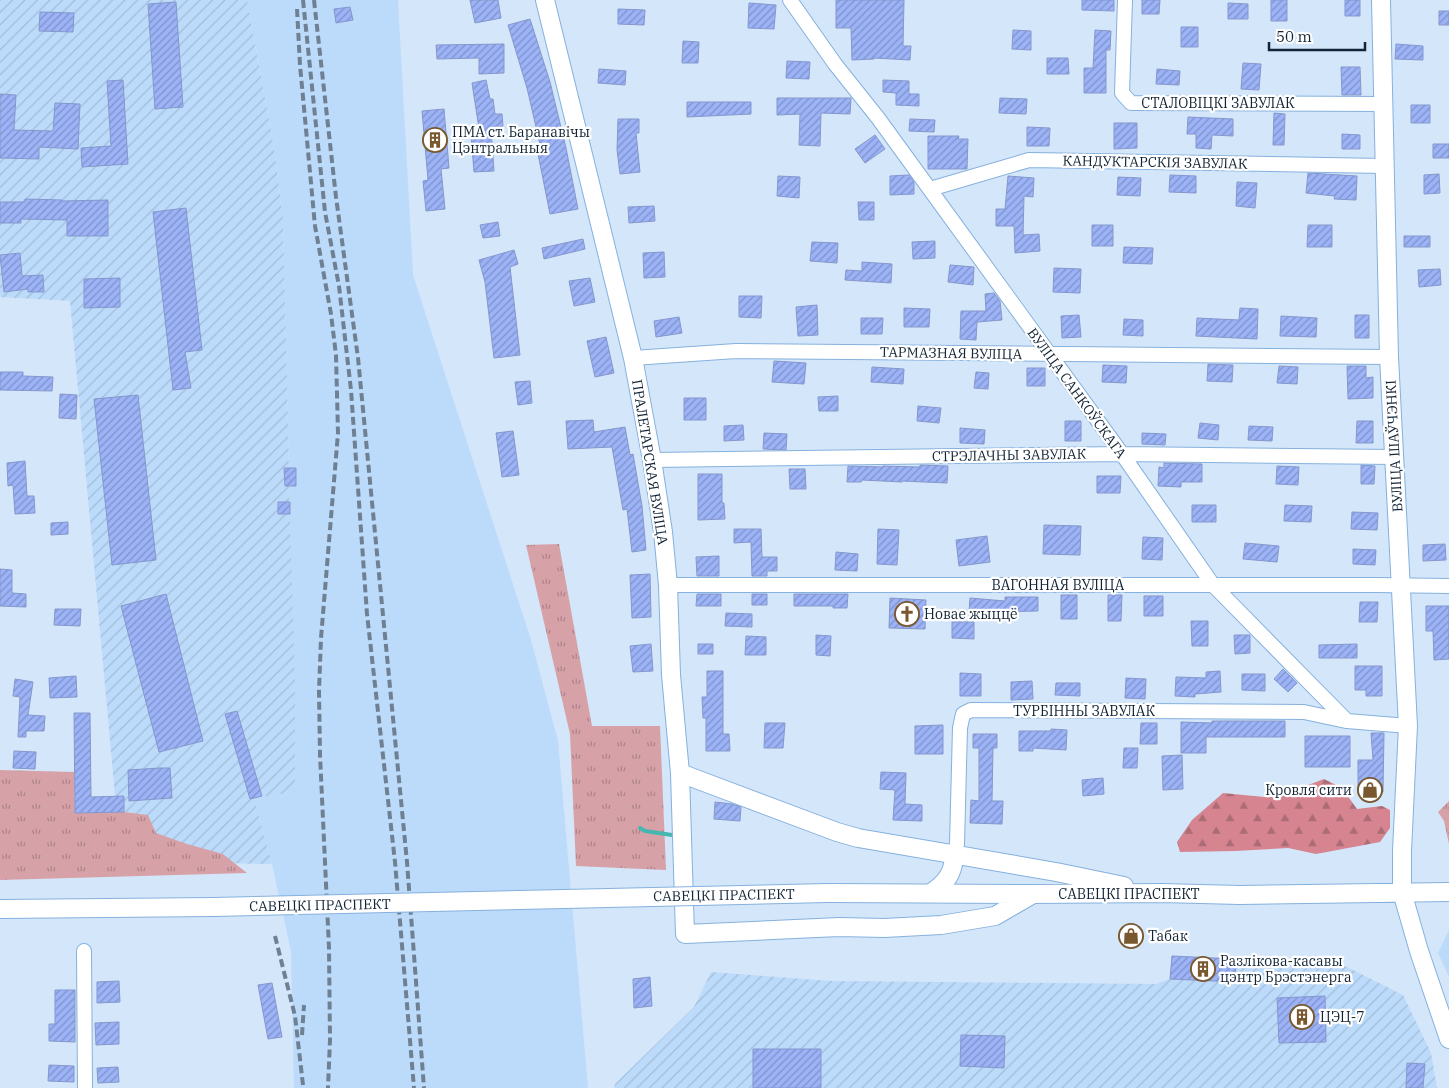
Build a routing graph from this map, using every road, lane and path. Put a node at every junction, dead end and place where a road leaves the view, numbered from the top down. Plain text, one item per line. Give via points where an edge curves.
1 (545, 0) edge
2 (790, 0) edge
3 (1125, 0) edge
4 (1381, 0) edge
5 (1383, 104) junction
6 (1384, 166) junction
7 (930, 189) junction
8 (1048, 354) junction
9 (1389, 357) junction
10 (633, 358) junction
11 (1122, 454) junction
12 (1395, 457) junction
13 (652, 460) junction
14 (668, 585) junction
15 (1213, 585) junction
16 (1402, 586) junction
17 (1449, 586) edge
18 (1346, 721) junction
19 (1408, 726) junction
20 (680, 773) junction
21 (954, 854) junction
22 (931, 892) junction
23 (1402, 892) junction
24 (1449, 892) edge
25 (1161, 893) junction
26 (1033, 894) junction
27 (0, 910) edge
28 (84, 951) dead end
29 (1449, 1039) edge
30 (85, 1088) edge

1 - 10 main road, ПРАЛЕТАРСКАЯ ВУЛІЦА
2 - 7 street, ВУЛІЦА САНКОЎСКАГА
3 - 5 street, СТАЛОВІЦКІ ЗАВУЛАК via 1122,93 1131,103
4 - 5 main road, ВУЛІЦА ШАЎЧЭНКІ
5 - 6 main road, ВУЛІЦА ШАЎЧЭНКІ
6 - 7 street, КАНДУКТАРСКІЯ ЗАВУЛАК via 1030,160
6 - 9 main road, ВУЛІЦА ШАЎЧЭНКІ
7 - 8 street, ВУЛІЦА САНКОЎСКАГА
8 - 9 street, ТАРМАЗНАЯ ВУЛІЦА
8 - 10 street, ТАРМАЗНАЯ ВУЛІЦА via 736,351
8 - 11 street, ВУЛІЦА САНКОЎСКАГА
9 - 12 main road, ВУЛІЦА ШАЎЧЭНКІ
10 - 13 main road, ПРАЛЕТАРСКАЯ ВУЛІЦА
11 - 12 street, СТРЭЛАЧНЫ ЗАВУЛАК
11 - 13 street, СТРЭЛАЧНЫ ЗАВУЛАК
11 - 15 street, ВУЛІЦА САНКОЎСКАГА
12 - 16 main road, ВУЛІЦА ШАЎЧЭНКІ
13 - 14 main road, ПРАЛЕТАРСКАЯ ВУЛІЦА
14 - 15 street, ВАГОННАЯ ВУЛІЦА
14 - 20 main road, ПРАЛЕТАРСКАЯ ВУЛІЦА via 671,675
15 - 16 street, ВАГОННАЯ ВУЛІЦА
15 - 18 street, ВУЛІЦА САНКОЎСКАГА
16 - 17 street, ВАГОННАЯ ВУЛІЦА
16 - 19 main road, ВУЛІЦА ШАЎЧЭНКІ
18 - 19 street
18 - 21 street, ТУРБІННЫ ЗАВУЛАК via 1304,712 971,710 963,714 960,728 957,844
19 - 23 main road, ВУЛІЦА ШАЎЧЭНКІ
20 - 21 main road via 837,832
20 - 26 main road, ПРАЛЕТАРСКАЯ ВУЛІЦА via 685,934 941,926 995,916
21 - 22 main road via 949,878
21 - 25 main road
22 - 26 main road, САВЕЦКІ ПРАСПЕКТ
22 - 27 main road, САВЕЦКІ ПРАСПЕКТ, bridge
23 - 24 main road, САВЕЦКІ ПРАСПЕКТ
23 - 25 main road, САВЕЦКІ ПРАСПЕКТ
23 - 29 main road
25 - 26 main road, САВЕЦКІ ПРАСПЕКТ
28 - 30 street

